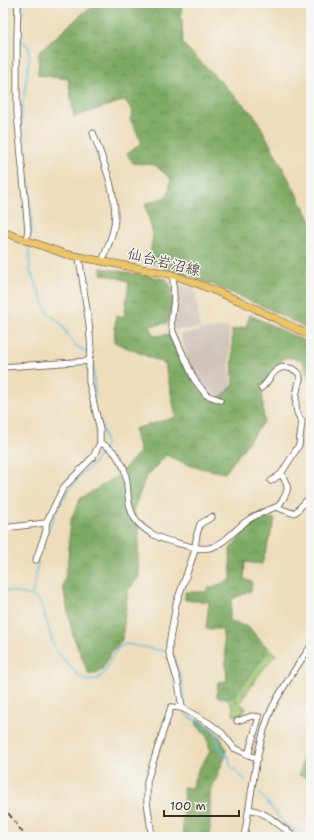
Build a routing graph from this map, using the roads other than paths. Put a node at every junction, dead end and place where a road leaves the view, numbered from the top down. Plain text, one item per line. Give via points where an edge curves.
1 (18, 3) edge
2 (93, 133) dead end
3 (3, 232) edge
4 (26, 241) junction
5 (79, 257) junction
6 (102, 262) junction
7 (173, 275) junction
8 (311, 336) edge
9 (89, 361) junction
10 (3, 367) edge
11 (260, 388) dead end
12 (220, 400) dead end
13 (104, 445) junction
14 (280, 474) junction
15 (271, 481) dead end
16 (311, 498) edge
17 (278, 507) junction
18 (212, 517) dead end
19 (46, 523) junction
20 (3, 528) edge
21 (194, 548) junction
22 (36, 560) dead end
23 (311, 646) edge
24 (182, 708) junction
25 (259, 717) junction
26 (268, 719) junction
27 (237, 721) dead end
28 (248, 755) junction
29 (258, 759) junction
30 (249, 809) junction
31 (152, 837) edge
32 (244, 837) edge
33 (298, 837) edge

1 - 4 street via 17,113 28,230
2 - 6 street via 105,166 114,212 114,227
3 - 4 main road, 仙台岩沼線
4 - 5 main road, 仙台岩沼線
5 - 6 main road, 仙台岩沼線
5 - 9 street via 90,324
6 - 7 main road, 仙台岩沼線
7 - 8 main road, 仙台岩沼線 via 242,302
7 - 12 street via 173,332 194,379 206,395
9 - 10 street
9 - 13 street via 89,382
11 - 14 street via 282,367 292,369 300,377 296,408 298,418 302,421 299,445
13 - 19 street via 63,488
13 - 21 street via 112,449 123,464 128,499 136,520 153,534
14 - 15 street
14 - 17 street via 287,483 288,490
16 - 17 street via 296,512 292,513
17 - 21 street via 253,516 222,543 212,548
18 - 21 street via 200,524
19 - 20 street
19 - 22 street
21 - 24 street via 176,604 168,651 178,682
23 - 26 street via 293,671
24 - 28 street via 209,723 234,748
24 - 31 street via 171,707 147,781
25 - 26 street
25 - 27 street via 252,716
25 - 28 street
26 - 29 street
28 - 29 street
29 - 30 street
30 - 32 street
30 - 33 street via 271,817

